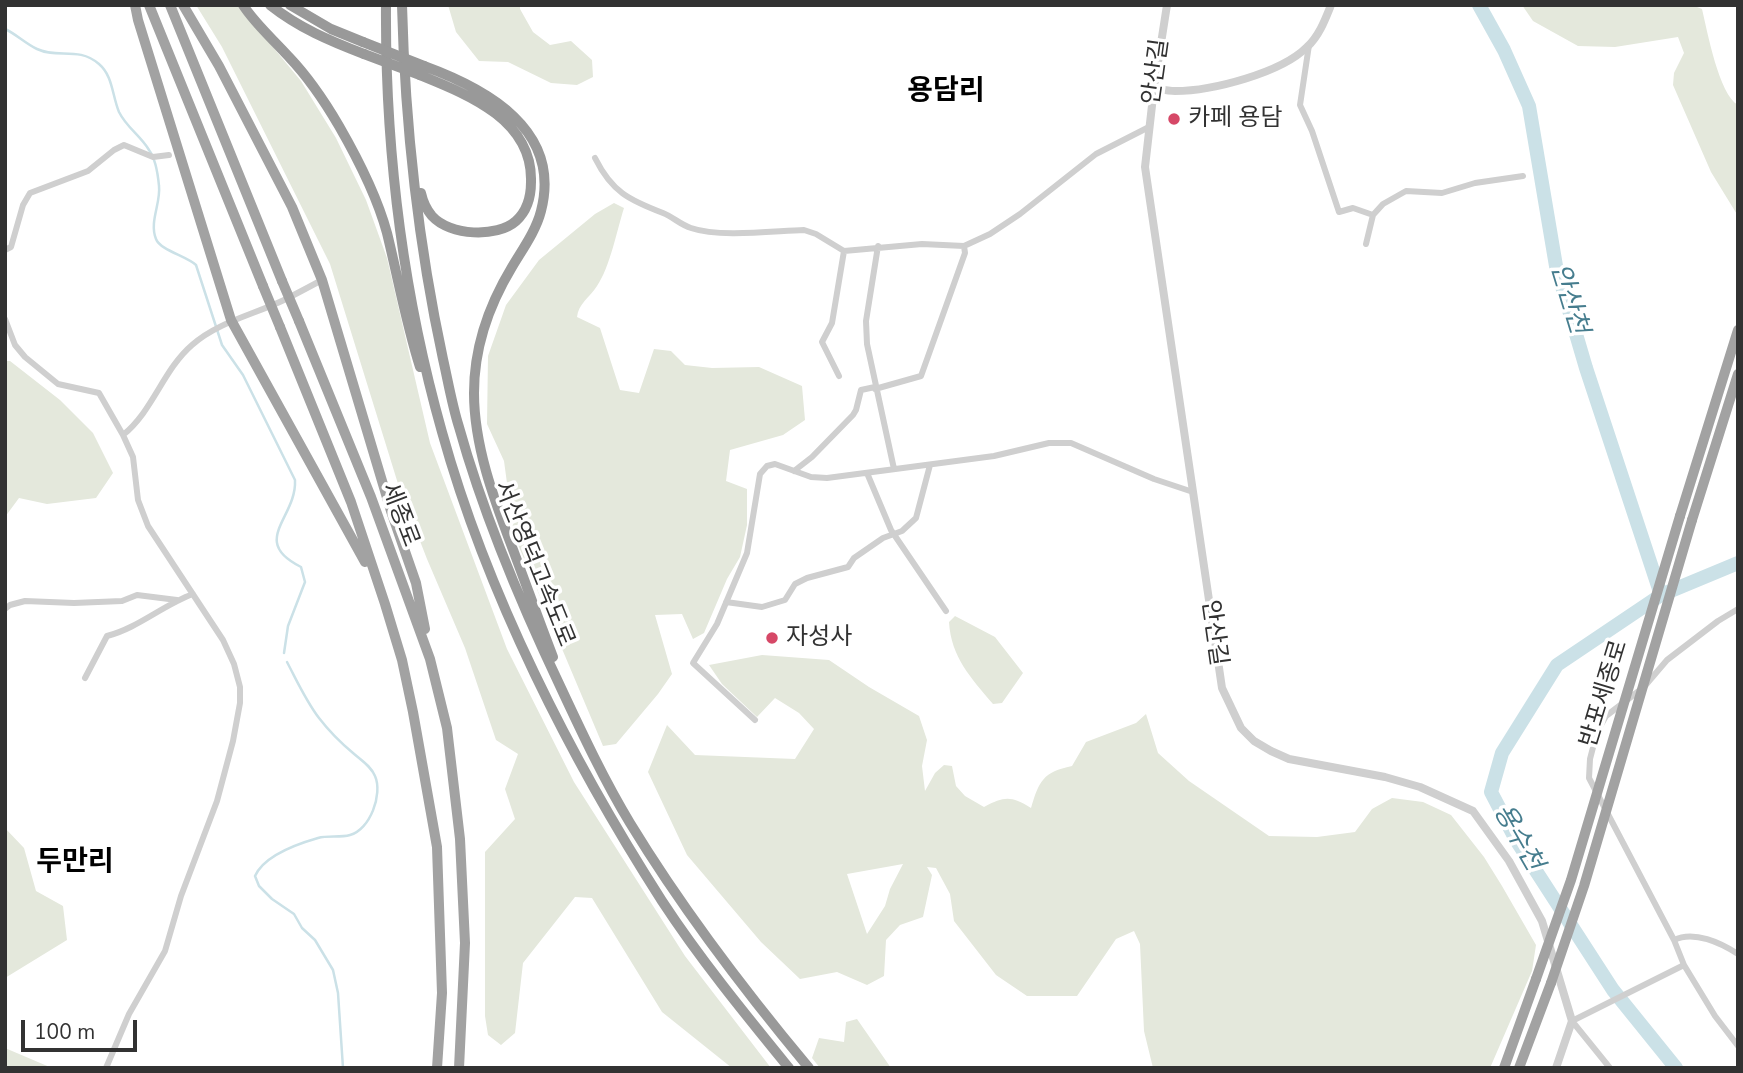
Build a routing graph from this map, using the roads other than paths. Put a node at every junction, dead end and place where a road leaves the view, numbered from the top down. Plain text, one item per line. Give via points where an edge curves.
1 (135, 5) edge
2 (149, 5) edge
3 (170, 5) edge
4 (183, 5) edge
5 (243, 5) edge
6 (270, 5) edge
7 (290, 5) edge
8 (386, 5) edge
9 (401, 5) edge
10 (1167, 5) edge
11 (1331, 5) edge
12 (1309, 46) junction
13 (363, 48) junction
14 (422, 71) junction
15 (1154, 88) junction
16 (1149, 127) junction
17 (409, 138) junction
18 (169, 155) dead end
19 (595, 158) dead end
20 (1523, 176) dead end
21 (1373, 215) junction
22 (1366, 244) dead end
23 (878, 246) junction
24 (964, 246) junction
25 (5, 250) edge
26 (844, 251) junction
27 (322, 280) junction
28 (5, 319) edge
29 (227, 324) junction
30 (1738, 330) edge
31 (1738, 374) edge
32 (839, 376) dead end
33 (875, 388) junction
34 (442, 433) junction
35 (123, 435) junction
36 (930, 465) junction
37 (894, 470) junction
38 (794, 471) junction
39 (867, 473) junction
40 (1193, 492) junction
41 (894, 533) junction
42 (193, 594) junction
43 (177, 600) junction
44 (726, 602) junction
45 (386, 604) junction
46 (5, 609) edge
47 (1738, 609) edge
48 (946, 611) dead end
49 (430, 659) junction
50 (85, 678) dead end
51 (755, 720) dead end
52 (583, 735) junction
53 (1674, 940) junction
54 (1738, 954) edge
55 (1684, 965) junction
56 (1573, 1021) junction
57 (1738, 1046) edge
58 (106, 1068) edge
59 (437, 1068) edge
60 (460, 1068) edge
61 (789, 1068) edge
62 (809, 1068) edge
63 (1504, 1068) edge
64 (1519, 1068) edge
65 (1556, 1068) edge
66 (1610, 1068) edge

1 - 29 highway
2 - 45 highway, 세종로, bridge via 351,502
3 - 49 highway, 세종로, bridge via 370,497
4 - 27 highway via 292,207
5 - 34 highway via 319,96 363,171 386,230 408,328
6 - 13 highway via 311,32
7 - 13 highway
8 - 34 highway, 서산영덕고속도로 via 390,143 400,226 416,323
9 - 17 highway, 서산영덕고속도로
10 - 15 street, 안산길
11 - 12 street
12 - 15 street via 1280,66 1250,78 1174,92
12 - 21 street via 1300,105 1334,202 1339,212 1353,208
13 - 14 highway, bridge
14 - 17 highway via 484,105 519,136 532,164 528,204 516,221 472,234 433,218 424,204
14 - 52 highway via 478,89 512,112 536,142 544,177 541,211 492,307 477,352 477,433 501,517
15 - 16 street, 안산길
16 - 24 street via 1096,154 1020,214
16 - 40 street, 안산길 via 1145,167 1149,206
17 - 52 highway, 서산영덕고속도로 via 434,315 458,426 525,613
18 - 25 street via 150,156 124,145 88,172 30,193 11,247
19 - 26 street via 616,190 691,228 804,230
20 - 21 street via 1442,193 1406,191
21 - 22 street
23 - 24 street
23 - 26 street
23 - 33 street via 866,321
24 - 33 street via 921,376
26 - 32 street via 832,323 822,342
27 - 29 street
27 - 49 highway via 416,583
28 - 35 street via 15,345 58,384 99,393
29 - 35 street via 192,345
29 - 45 highway via 327,490
30 - 63 highway, 반포세종로, bridge via 1571,880
31 - 64 highway, 반포세종로, bridge via 1584,886
33 - 37 street
33 - 38 street via 861,390 853,415
34 - 61 highway, 서산영덕고속도로 via 511,622 571,745 663,903
35 - 42 street via 133,457 138,500 148,526
36 - 37 street
36 - 40 street via 1071,443
36 - 41 street via 916,518
37 - 39 street
38 - 39 street via 827,478
38 - 44 street via 775,464 760,474 747,553
39 - 41 street
40 - 56 street, 안산길 via 1222,688 1241,728 1254,741 1289,759 1385,777 1473,811 1509,861 1542,921
41 - 44 street via 854,558 848,568 795,584 785,600 762,607
41 - 48 street
42 - 43 street
42 - 58 street via 234,664 240,703 217,801 165,951 129,1014
43 - 46 street via 137,595 122,601 25,601
43 - 50 street via 121,633 107,636
44 - 51 street via 693,663
45 - 59 highway, 세종로 via 413,712 437,847 442,993
47 - 53 street via 1668,660 1644,687 1606,716 1590,759 1589,778
49 - 60 highway, 세종로 via 447,728 460,839 465,943
52 - 62 highway, 서산영덕고속도로 via 629,821 675,892 727,967
53 - 54 street via 1684,935
53 - 55 street
55 - 56 street
55 - 57 street
56 - 65 street
56 - 66 street

